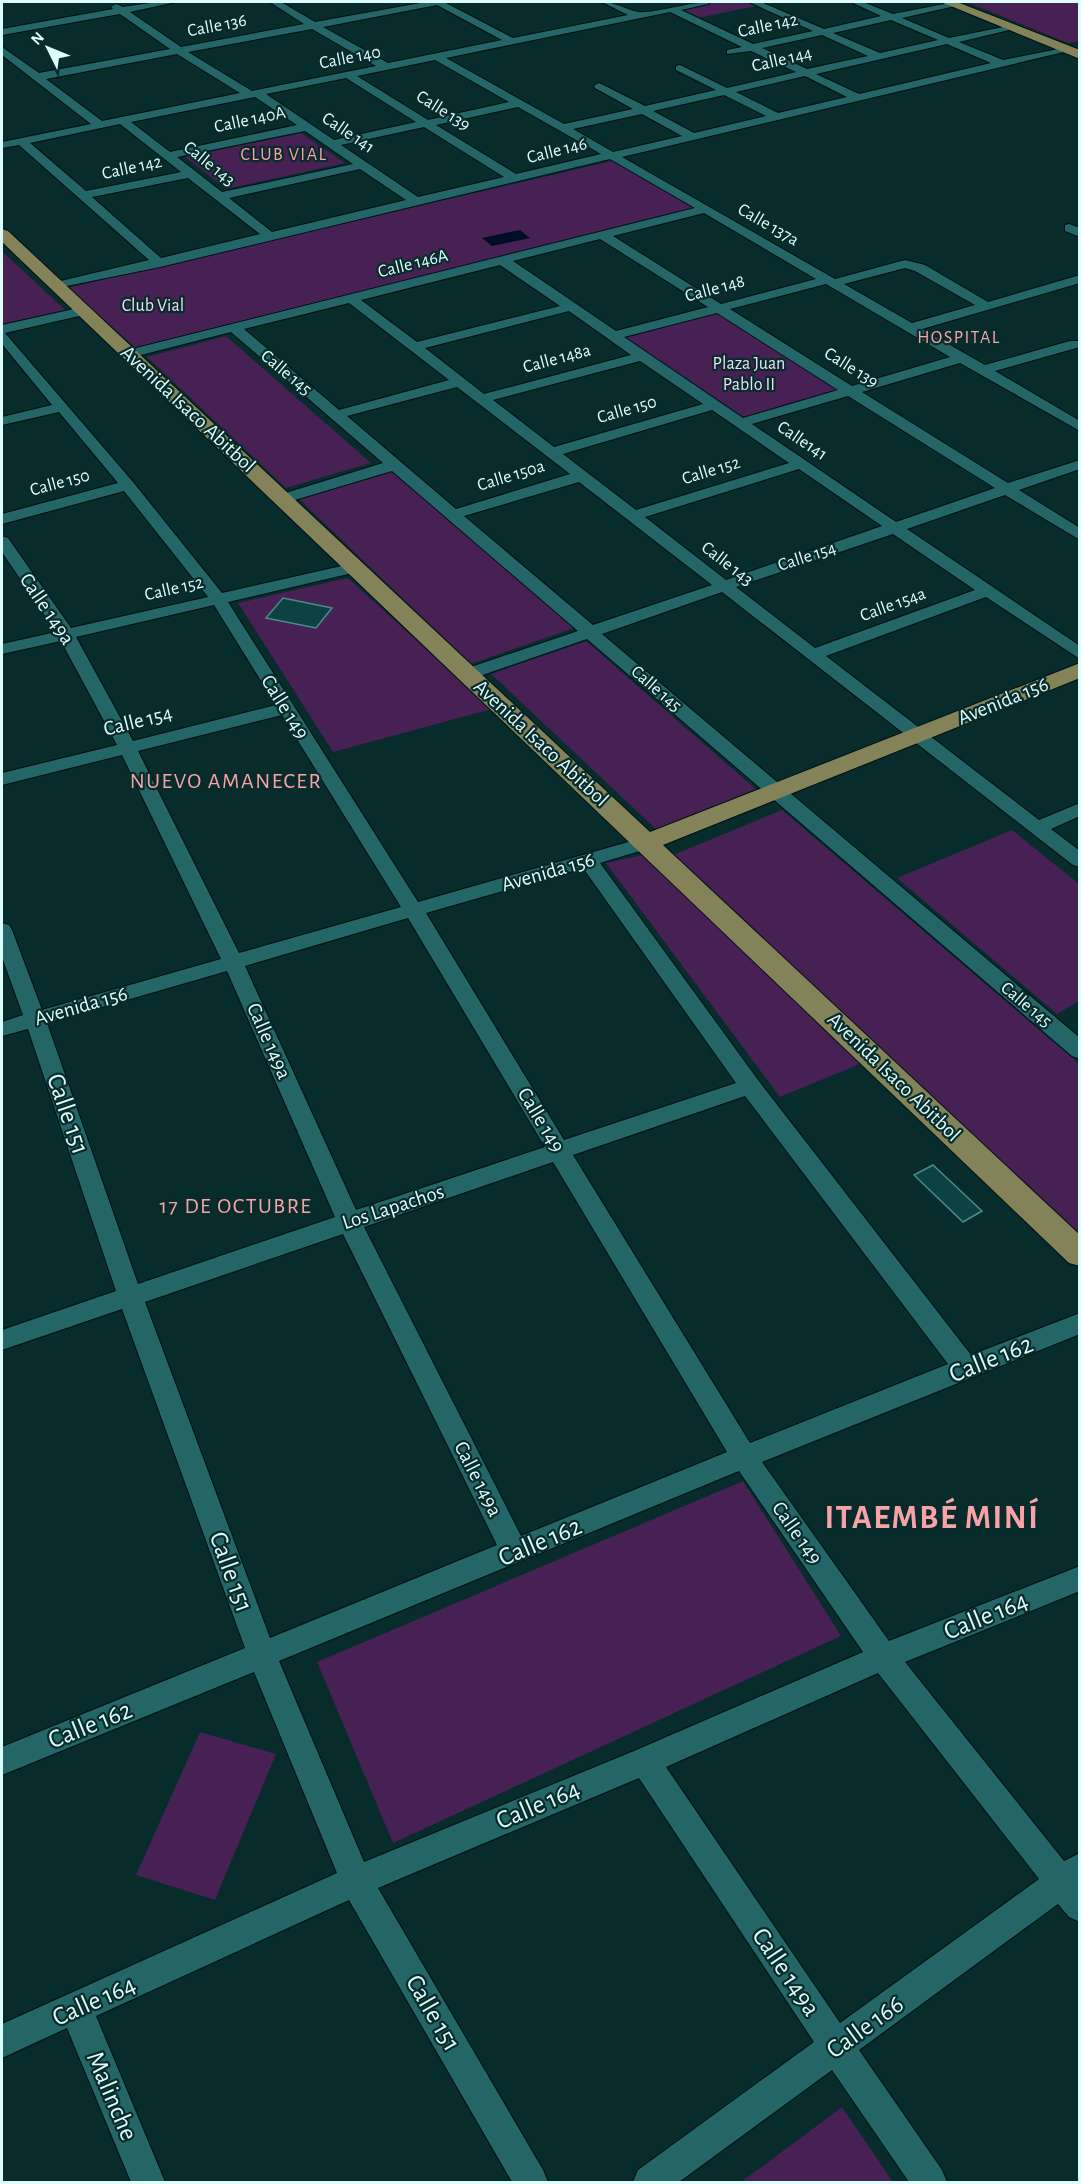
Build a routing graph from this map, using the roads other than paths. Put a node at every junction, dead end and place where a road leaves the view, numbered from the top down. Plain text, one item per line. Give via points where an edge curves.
1 (107, 2) edge
2 (171, 2) edge
3 (276, 2) edge
4 (439, 2) edge
5 (607, 2) edge
6 (705, 2) edge
7 (754, 2) edge
8 (856, 2) edge
9 (950, 3) edge
10 (671, 9) junction
11 (122, 11) junction
12 (637, 15) junction
13 (892, 17) junction
14 (314, 25) junction
15 (1009, 27) junction
16 (2, 32) edge
17 (822, 32) junction
18 (948, 40) junction
19 (511, 41) junction
20 (753, 47) junction
21 (1064, 49) junction
22 (2, 50) edge
23 (178, 51) junction
24 (731, 52) dead end
25 (1080, 55) edge
26 (437, 57) junction
27 (878, 57) junction
28 (1003, 64) junction
29 (388, 67) junction
30 (680, 68) dead end
31 (807, 73) junction
32 (348, 75) junction
33 (37, 77) junction
34 (599, 86) dead end
35 (725, 91) junction
36 (254, 94) junction
37 (860, 98) junction
38 (520, 104) junction
39 (643, 110) junction
40 (777, 117) junction
41 (123, 121) junction
42 (427, 124) junction
43 (100, 125) junction
44 (306, 126) junction
45 (563, 128) junction
46 (693, 137) junction
47 (21, 141) junction
48 (332, 144) junction
49 (2, 145) edge
50 (168, 156) junction
51 (612, 156) junction
52 (362, 165) junction
53 (190, 174) junction
54 (517, 180) junction
55 (81, 196) junction
56 (217, 197) junction
57 (418, 203) junction
58 (706, 209) junction
59 (2, 234) edge
60 (602, 235) junction
61 (271, 237) junction
62 (502, 260) junction
63 (160, 263) junction
64 (1080, 279) edge
65 (830, 281) junction
66 (57, 286) junction
67 (351, 298) junction
68 (986, 306) junction
69 (570, 307) junction
70 (718, 308) junction
71 (83, 310) junction
72 (233, 327) junction
73 (911, 328) junction
74 (2, 329) edge
75 (2, 336) edge
76 (613, 336) junction
77 (1075, 344) dead end
78 (413, 347) junction
79 (129, 354) junction
80 (642, 356) junction
81 (962, 358) junction
82 (984, 370) junction
83 (459, 382) junction
84 (850, 391) junction
85 (482, 399) junction
86 (714, 405) junction
87 (62, 407) junction
88 (335, 415) junction
89 (2, 421) edge
90 (740, 423) junction
91 (1080, 428) edge
92 (551, 453) junction
93 (800, 464) junction
94 (1080, 464) edge
95 (394, 465) junction
96 (581, 476) junction
97 (128, 485) junction
98 (1006, 489) junction
99 (282, 499) junction
100 (452, 514) junction
101 (633, 516) junction
102 (2, 519) edge
103 (894, 528) junction
104 (1080, 535) edge
105 (2, 541) edge
106 (355, 568) junction
107 (722, 585) junction
108 (987, 591) junction
109 (218, 599) junction
110 (589, 632) junction
111 (66, 634) junction
112 (2, 649) edge
113 (1080, 654) edge
114 (813, 655) junction
115 (1080, 670) edge
116 (468, 674) junction
117 (286, 708) junction
118 (917, 735) junction
119 (127, 747) junction
120 (2, 778) edge
121 (776, 791) junction
122 (1080, 809) edge
123 (1037, 828) junction
124 (646, 843) junction
125 (588, 861) junction
126 (1080, 861) edge
127 (414, 911) junction
128 (2, 930) edge
129 (233, 962) junction
130 (35, 1019) junction
131 (2, 1029) edge
132 (1080, 1051) edge
133 (750, 1086) junction
134 (560, 1152) junction
135 (349, 1221) junction
136 (1080, 1254) edge
137 (130, 1296) junction
138 (1080, 1323) edge
139 (2, 1340) edge
140 (966, 1368) junction
141 (744, 1457) junction
142 (515, 1553) junction
143 (1080, 1578) edge
144 (262, 1656) junction
145 (883, 1657) junction
146 (2, 1761) edge
147 (645, 1761) junction
148 (356, 1881) junction
149 (1073, 1886) edge
150 (76, 2010) junction
151 (2, 2041) edge
152 (837, 2048) junction
153 (148, 2182) edge
154 (531, 2182) edge
155 (650, 2182) edge
156 (930, 2182) edge

1 - 11 street, Calle 141
2 - 11 street
3 - 14 street
4 - 14 street, Calle 136
4 - 19 street
5 - 12 street
6 - 10 street, Calle 140
7 - 17 street
8 - 13 street
9 - 13 street, Calle 142
9 - 15 main road
10 - 12 street, Calle 140
10 - 20 street
11 - 16 street
11 - 23 street, Calle 141
12 - 19 street, Calle 140
13 - 17 street, Calle 142
13 - 18 street
14 - 23 street, Calle 136
14 - 29 street
15 - 18 street, Calle 144
15 - 21 main road
17 - 20 street, Calle 142
17 - 27 street
18 - 27 street, Calle 144
18 - 28 street
19 - 26 street, Calle 140
20 - 24 street, Calle 142
20 - 31 street
21 - 25 main road
21 - 28 street, Calle 146
22 - 33 street
23 - 33 street, Calle 136
23 - 36 street, Calle 141
26 - 29 street, Calle 140
26 - 38 street, Calle 137a
27 - 31 street, Calle 144
28 - 37 street, Calle 146
29 - 32 street, Calle 140
30 - 35 street
31 - 35 street, Calle 144
31 - 37 street
32 - 36 street, Calle 140
32 - 42 street, Calle 139
33 - 43 street
34 - 39 street
35 - 39 street, Calle 144
35 - 40 street
36 - 41 street, Calle 140
36 - 44 street, Calle 141
37 - 40 street, Calle 146
38 - 42 street
38 - 45 street, Calle 137a
39 - 45 street, Calle 144
39 - 46 street
40 - 46 street, Calle 146
41 - 43 street, Calle 140
41 - 50 street, Calle 143
42 - 48 street
42 - 54 street, Calle 139
43 - 47 street, Calle 140
44 - 48 street, Calle 141
44 - 50 street, Calle 140A
45 - 51 street, Calle 137a
46 - 51 street, Calle 146
47 - 49 street, Calle 140
47 - 55 street
48 - 52 street, Calle 141
50 - 53 street, Calle 143
51 - 54 street, Calle 146
51 - 58 street, Calle 137a
52 - 56 street
52 - 57 street, Calle 141
53 - 55 street, Calle 142
53 - 56 street, Calle 143
54 - 57 street, Calle 146
55 - 63 street
56 - 61 street, Calle 143
57 - 61 street, Calle 146
58 - 60 street, Calle 146A
58 - 65 street, Calle 137a
59 - 66 main road, Avenida Isaco Abitbol
60 - 62 street, Calle 146A
60 - 70 street, Calle 139
61 - 63 street, Calle 146
62 - 67 street, Calle 146A
62 - 69 street, Calle141
63 - 66 street, Calle 146
64 - 68 street
65 - 68 street, Calle 148 via 905,264 920,268
65 - 70 street, Calle 148
65 - 73 street, Calle 137a
66 - 71 main road, Avenida Isaco Abitbol
67 - 72 street, Calle 146A
67 - 78 street, Calle 143
68 - 73 street
69 - 76 street, Calle141
69 - 78 street
70 - 76 street, Calle 148
70 - 84 street, Calle 139
71 - 74 street
71 - 79 main road, Avenida Isaco Abitbol
72 - 79 street, Calle 146A
72 - 88 street, Calle 145
73 - 81 street, Calle 137a
75 - 87 street, Calle 149
76 - 80 street, Calle141
77 - 82 street
78 - 83 street, Calle 143
79 - 99 main road, Avenida Isaco Abitbol
80 - 85 street, Calle 148a
80 - 86 street, Calle141
81 - 82 street, Calle 137a
81 - 84 street
82 - 91 street, Calle 137a
83 - 85 street, Calle 143
83 - 88 street
84 - 90 street
84 - 98 street, Calle 139
85 - 92 street, Calle 143
86 - 90 street, Calle141
86 - 92 street, Calle 150
87 - 89 street
87 - 97 street, Calle 149
88 - 95 street, Calle 145
90 - 93 street, Calle141
92 - 96 street, Calle 143
93 - 101 street, Calle 152
93 - 103 street, Calle141
94 - 98 street, Calle 154
95 - 99 street
95 - 100 street, Calle 145
96 - 100 street, Calle 150a
96 - 101 street, Calle 143
97 - 102 street, Calle 150
97 - 109 street, Calle 149
98 - 103 street, Calle 154
98 - 104 street, Calle 139
99 - 106 main road, Avenida Isaco Abitbol
100 - 110 street, Calle 145
101 - 107 street, Calle 143
103 - 107 street, Calle 154
103 - 108 street, Calle141
105 - 111 street, Calle 149a
106 - 109 street, Calle 152
106 - 116 main road, Avenida Isaco Abitbol
107 - 110 street, Calle 154
107 - 114 street, Calle 143
108 - 113 street, Calle141
108 - 114 street, Calle 154a
109 - 111 street, Calle 152
109 - 117 street, Calle 149
110 - 116 street, Calle 154
110 - 121 street, Calle 145
111 - 112 street, Calle 152
111 - 119 street, Calle 149a
114 - 118 street, Calle 143
115 - 118 main road, Avenida 156
116 - 124 main road, Avenida Isaco Abitbol
117 - 119 street, Calle 154
117 - 127 street, Calle 149
118 - 121 main road, Avenida 156
118 - 123 street, Calle 143
119 - 120 street, Calle 154
119 - 129 street, Calle 149a
121 - 124 main road, Avenida 156
121 - 132 street, Calle 145
122 - 123 street
123 - 126 street, Calle 143
124 - 125 street, Avenida 156
124 - 136 main road, Avenida Isaco Abitbol
125 - 127 street, Avenida 156
125 - 133 street
127 - 129 street, Avenida 156
127 - 134 street, Calle 149
128 - 130 street, Calle 151
129 - 130 street, Avenida 156
129 - 135 street, Calle 149a
130 - 131 street, Avenida 156
130 - 137 street, Calle 151
133 - 134 street, Los Lapachos
133 - 140 street
134 - 135 street, Los Lapachos
134 - 141 street, Calle 149
135 - 137 street, Los Lapachos
135 - 142 street, Calle 149a
137 - 139 street, Los Lapachos
137 - 144 street, Calle 151
138 - 140 street, Calle 162
140 - 141 street, Calle 162
141 - 142 street, Calle 162
141 - 145 street, Calle 149
142 - 144 street, Calle 162
143 - 145 street, Calle 164
144 - 146 street, Calle 162
144 - 148 street, Calle 151
145 - 147 street, Calle 164
145 - 149 street, Calle 149
147 - 148 street, Calle 164
147 - 152 street, Calle 149a
148 - 150 street, Calle 164
148 - 154 street, Calle 151
149 - 152 street, Calle 166
150 - 151 street, Calle 164
150 - 153 street, Malinche
152 - 155 street, Calle 166
152 - 156 street, Calle 149a

